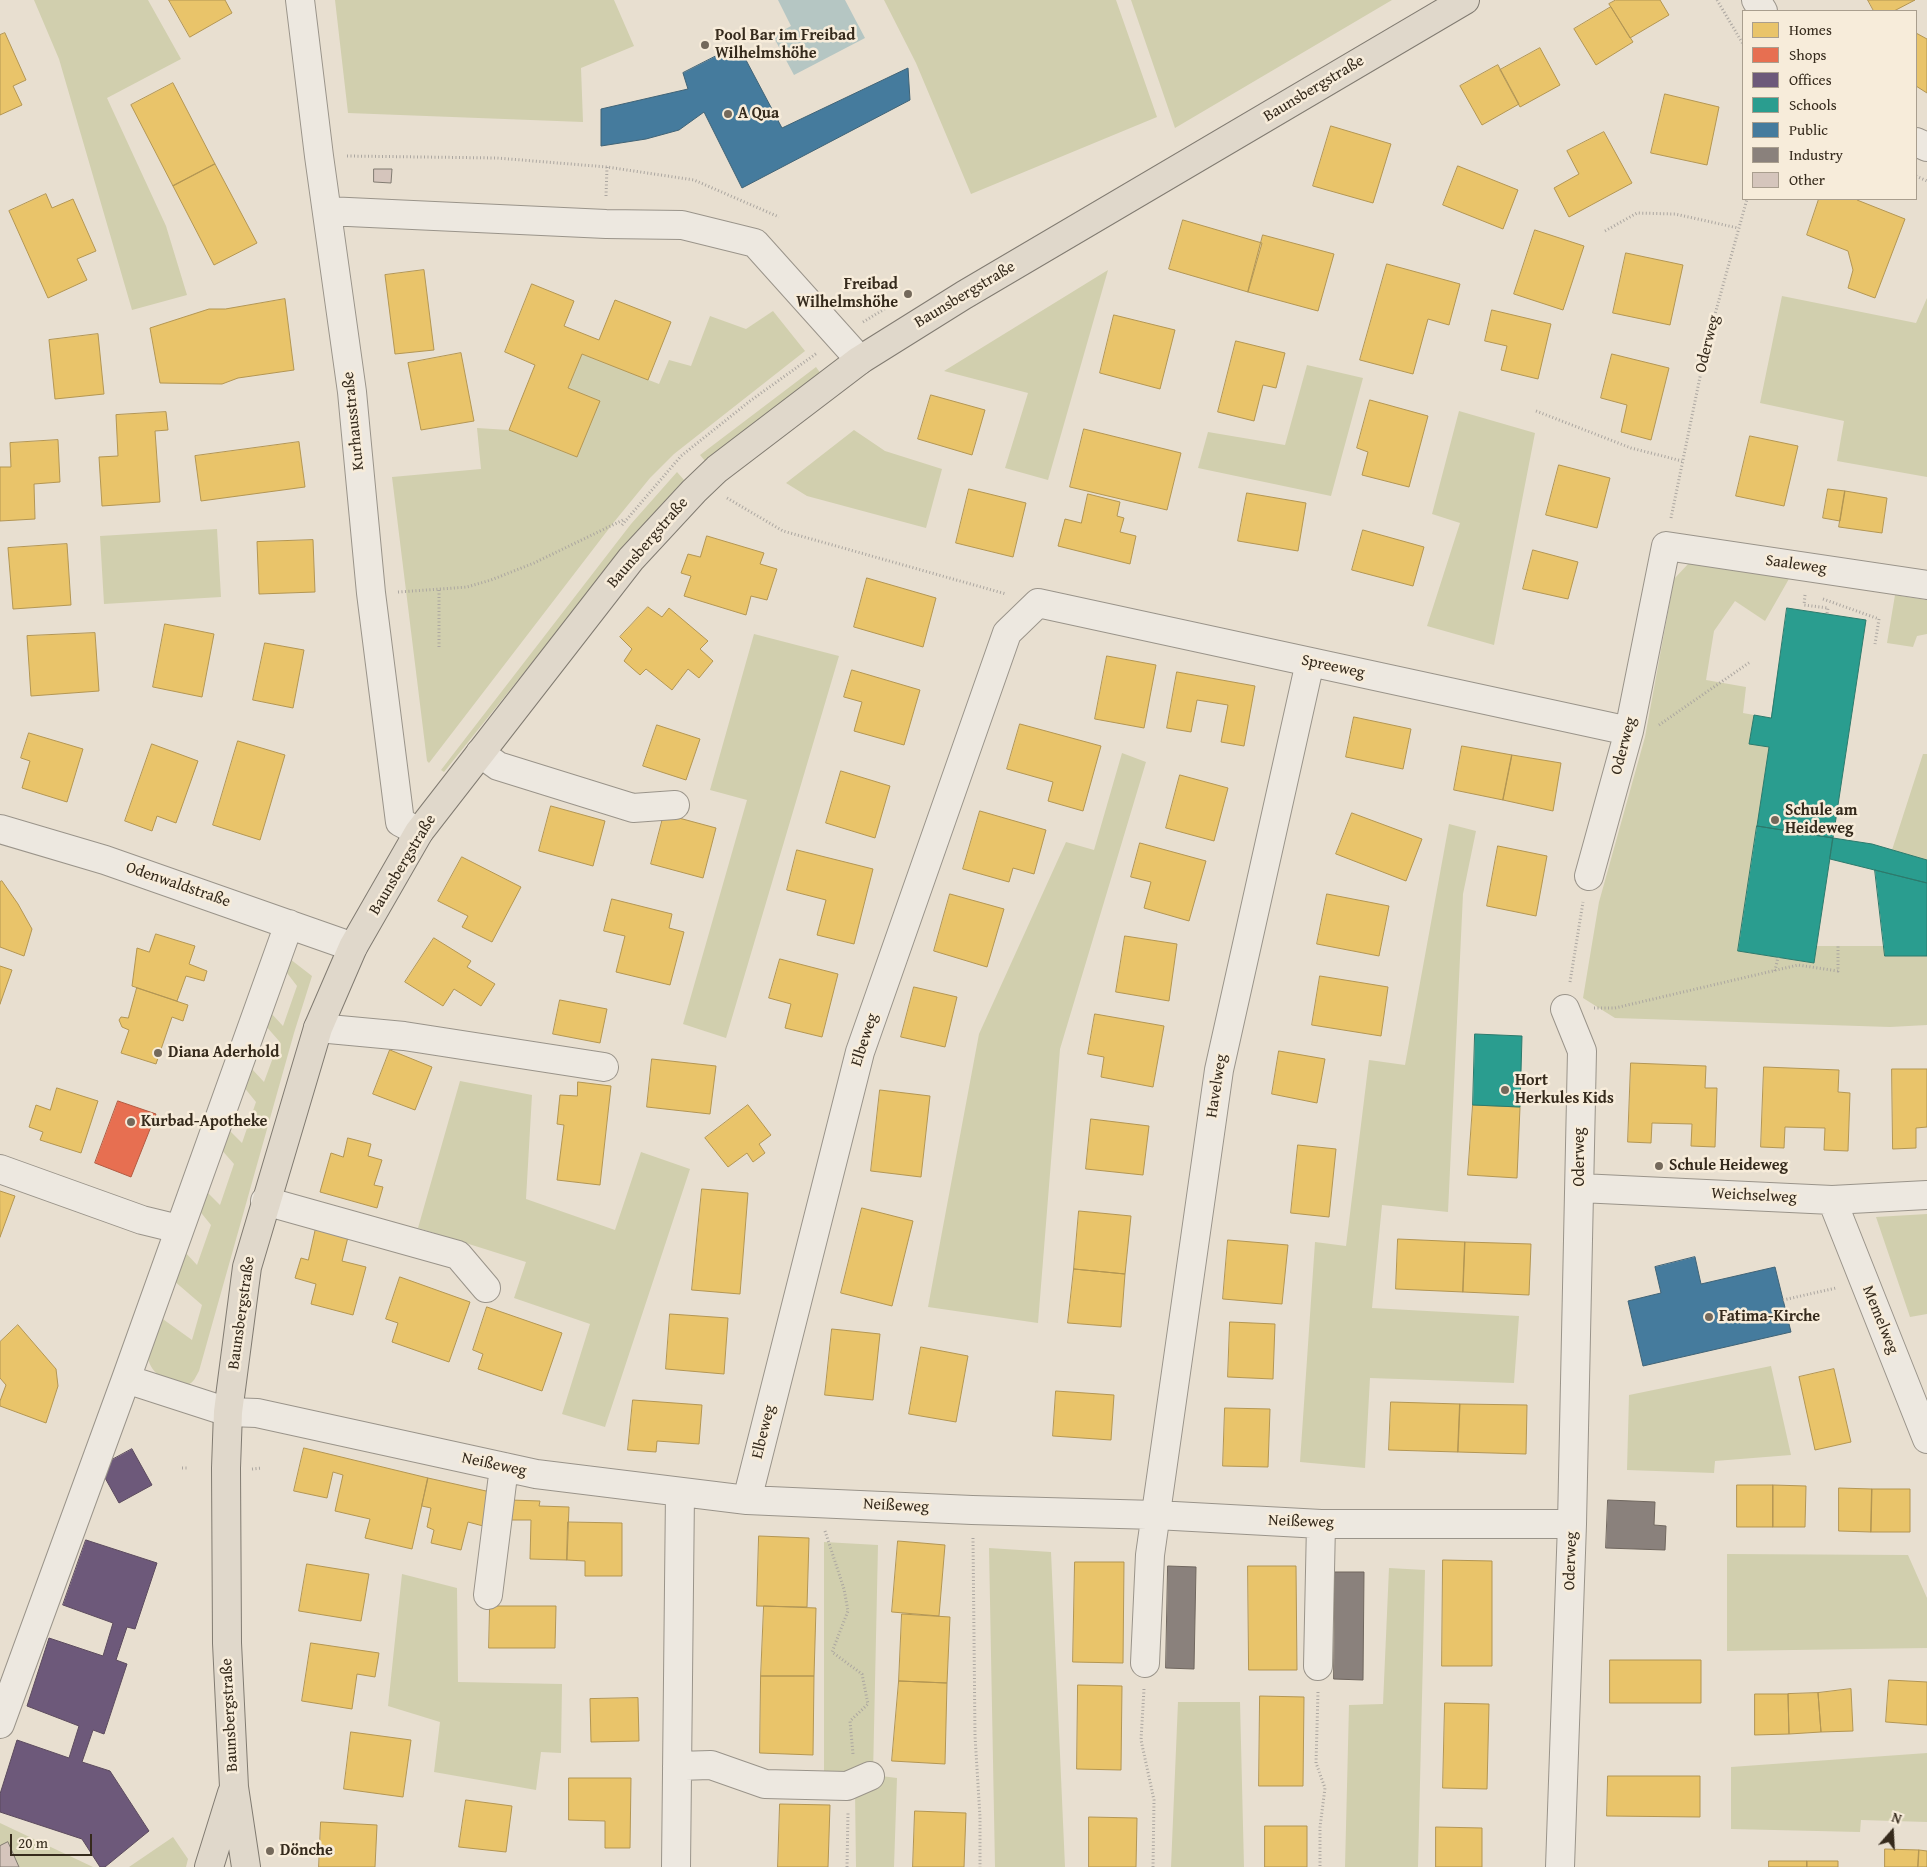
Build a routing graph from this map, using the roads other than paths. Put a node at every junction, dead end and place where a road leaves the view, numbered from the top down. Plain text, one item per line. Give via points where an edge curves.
1 (300, 0) edge
2 (1465, 0) edge
3 (327, 211) junction
4 (860, 360) junction
5 (1666, 546) joint
6 (1927, 584) edge
7 (1038, 603) joint
8 (1310, 662) junction
9 (1629, 731) junction
10 (480, 753) junction
11 (675, 805) dead end
12 (0, 829) edge
13 (418, 832) junction
14 (1589, 876) road end
15 (289, 924) junction
16 (353, 947) junction
17 (1566, 1009) road end
18 (318, 1028) junction
19 (604, 1067) dead end
20 (0, 1168) edge
21 (1580, 1188) junction
22 (1927, 1195) edge
23 (1832, 1200) junction
24 (265, 1201) junction
25 (179, 1229) junction
26 (486, 1288) dead end
27 (126, 1379) junction
28 (228, 1412) junction
29 (1927, 1439) edge
30 (504, 1467) junction
31 (680, 1492) junction
32 (747, 1500) junction
33 (1156, 1515) junction
34 (1321, 1524) junction
35 (1572, 1524) junction
36 (488, 1595) dead end
37 (1145, 1663) road end
38 (1318, 1666) road end
39 (0, 1724) edge
40 (677, 1766) junction
41 (858, 1781) road end
42 (234, 1787) junction
43 (209, 1867) edge
44 (246, 1867) edge
45 (676, 1867) edge
46 (1560, 1867) edge

1 - 3 street, Kurhausstraße
2 - 4 main road, Baunsbergstraße via 964,295
3 - 4 street via 682,225 755,242
3 - 13 street, Kurhausstraße via 352,392 371,593 400,822
4 - 10 main road, Baunsbergstraße via 705,480 631,559
5 - 6 street, Saaleweg
5 - 9 street, Oderweg
7 - 8 street, Spreeweg
7 - 32 street, Elbeweg via 1007,633 860,1052
8 - 9 street, Spreeweg
8 - 33 street, Havelweg via 1219,1070
9 - 14 street, Oderweg
10 - 11 street via 498,766 634,808
10 - 13 main road, Baunsbergstraße
12 - 15 street, Odenwaldstraße via 105,860
13 - 16 main road, Baunsbergstraße
15 - 16 street, Odenwaldstraße
15 - 25 street
16 - 18 main road, Baunsbergstraße
17 - 21 street, Oderweg via 1582,1051
18 - 19 street via 404,1036
18 - 24 main road, Baunsbergstraße
20 - 25 street via 142,1220
21 - 23 street, Weichselweg
21 - 35 street, Oderweg
22 - 23 street, Weichselweg
23 - 29 street, Memelweg
24 - 26 street via 458,1255
24 - 28 main road, Baunsbergstraße via 247,1267
25 - 27 street
27 - 28 street
27 - 39 street
28 - 30 street, Neißeweg via 257,1414
28 - 42 main road, Baunsbergstraße via 227,1643
30 - 31 street, Neißeweg
30 - 36 street
31 - 32 street, Neißeweg
31 - 40 street
32 - 33 street, Neißeweg
33 - 34 street, Neißeweg
33 - 37 street, Havelweg via 1150,1555
34 - 35 street, Neißeweg
34 - 38 street
35 - 46 street, Oderweg
40 - 41 street via 711,1765 764,1784
40 - 45 street
42 - 43 main road
42 - 44 main road, Baunsbergstraße

